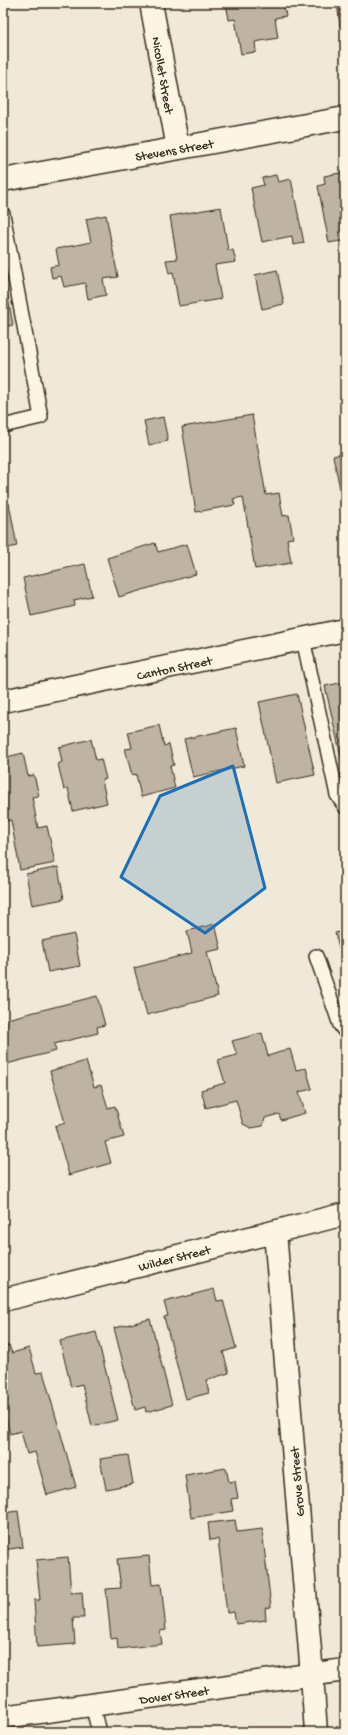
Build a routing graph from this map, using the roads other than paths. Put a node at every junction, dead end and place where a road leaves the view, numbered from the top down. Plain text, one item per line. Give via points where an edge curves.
1 (151, 3) edge
2 (345, 118) edge
3 (178, 148) junction
4 (3, 180) edge
5 (3, 214) edge
6 (3, 426) edge
7 (345, 630) edge
8 (303, 639) junction
9 (3, 702) edge
10 (345, 807) edge
11 (316, 956) dead end
12 (345, 1032) edge
13 (345, 1214) edge
14 (275, 1232) junction
15 (3, 1300) edge
16 (345, 1670) edge
17 (312, 1675) junction
18 (92, 1705) junction
19 (3, 1717) edge
20 (99, 1732) edge
21 (316, 1732) edge

1 - 3 street, Nicollet Street
2 - 3 street, Stevens Street
3 - 4 street, Stevens Street
5 - 6 lane via 42,417
7 - 8 street, Canton Street
8 - 9 street, Canton Street
8 - 10 lane via 337,795
11 - 12 lane via 340,1026
13 - 14 street, Wilder Street
14 - 15 street, Wilder Street
14 - 17 street, Grove Street
16 - 17 street, Dover Street
17 - 18 street, Dover Street
17 - 21 street, Grove Street
18 - 19 street, Dover Street
18 - 20 lane

